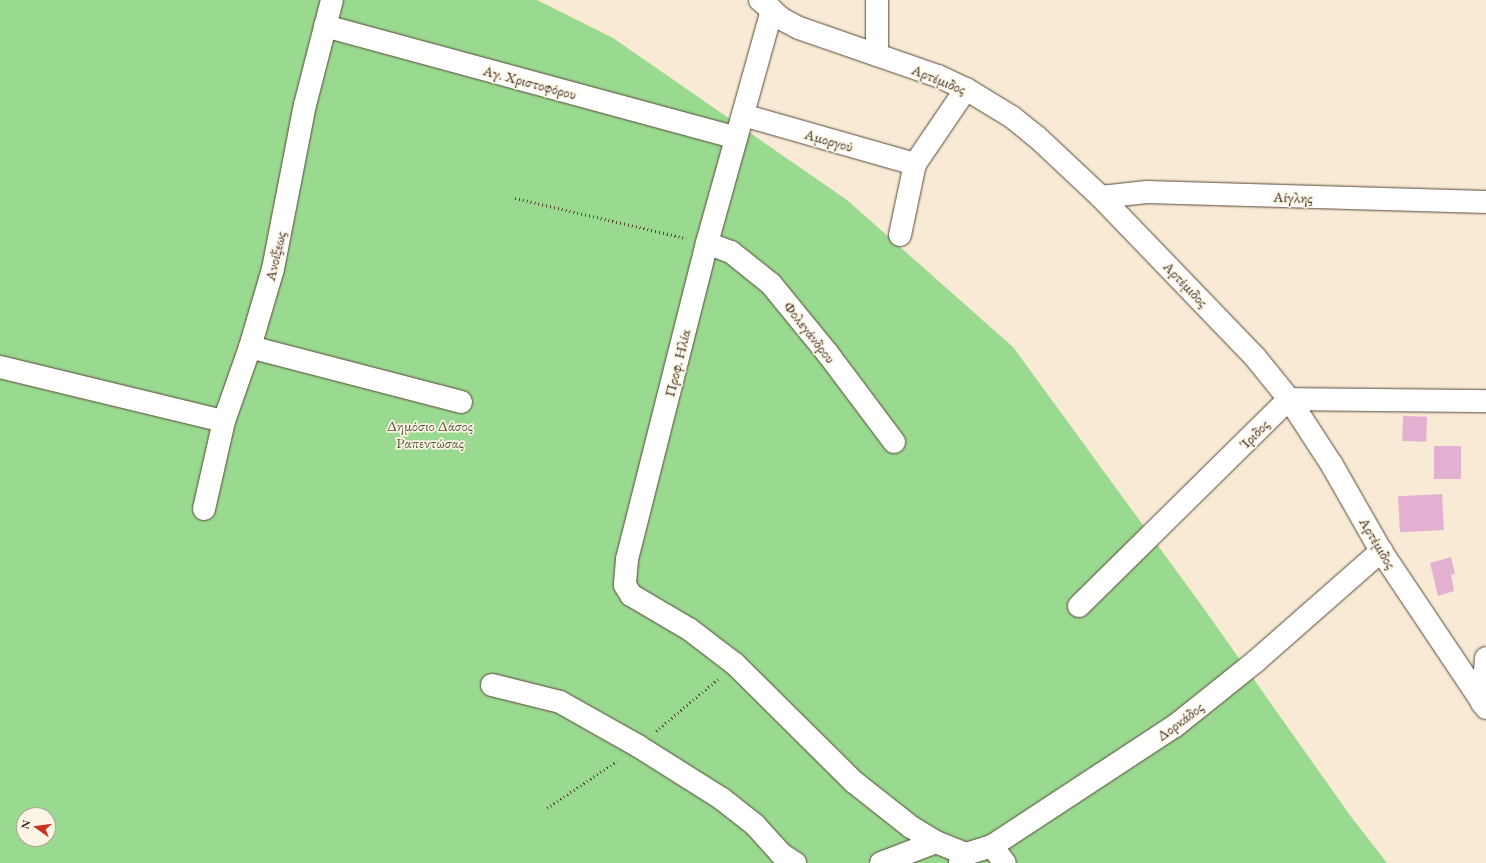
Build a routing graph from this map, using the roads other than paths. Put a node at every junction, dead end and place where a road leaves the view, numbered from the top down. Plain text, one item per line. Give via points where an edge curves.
1 (332, 0) edge
2 (877, 0) edge
3 (766, 5) edge
4 (324, 26) junction
5 (877, 55) junction
6 (966, 89) junction
7 (742, 115) junction
8 (736, 138) junction
9 (915, 164) junction
10 (1101, 197) junction
11 (1486, 202) edge
12 (900, 235) dead end
13 (707, 243) junction
14 (250, 347) junction
15 (0, 367) edge
16 (1289, 400) junction
17 (1486, 401) edge
18 (462, 402) dead end
19 (224, 422) junction
20 (894, 442) dead end
21 (204, 509) dead end
22 (1381, 551) junction
23 (1079, 606) dead end
24 (1486, 658) edge
25 (492, 685) dead end
26 (1484, 706) edge
27 (936, 842) junction
28 (992, 846) junction
29 (963, 859) edge
30 (795, 863) edge
31 (881, 863) edge
32 (1005, 863) edge

1 - 4 street, Ανοίξεως
2 - 5 street
3 - 5 street, Αρτέμιδος via 799,28
3 - 7 street, Προφ. Ηλία
4 - 8 street, Αγ. Χριστοφόρου
4 - 14 street, Ανοίξεως via 272,269
5 - 6 street, Αρτέμιδος
6 - 9 street
6 - 10 street, Αρτέμιδος via 1012,117 1037,137
7 - 8 street, Προφ. Ηλία
7 - 9 street, Αμοργού
8 - 13 street, Προφ. Ηλία
9 - 12 street
10 - 11 street, Αίγλης via 1147,192
10 - 16 street, Αρτέμιδος via 1228,329
13 - 20 street, Φολεγάνδρου via 731,252 771,284
13 - 27 street, Προφ. Ηλία via 627,560 624,585 631,594 689,629 735,664 854,782 911,827
14 - 18 street
14 - 19 street, Ανοίξεως
15 - 19 street
16 - 17 street
16 - 22 street, Αρτέμιδος via 1332,465
16 - 23 street, Ίριδος
19 - 21 street, Ανοίξεως
22 - 26 street, Αρτέμιδος
22 - 28 street, Δορκάδος via 1256,661 1175,726
24 - 26 street
25 - 30 street via 560,702 638,746 722,799 755,825 781,854
27 - 29 street
27 - 31 street
28 - 29 street, Δορκάδος
28 - 32 street

